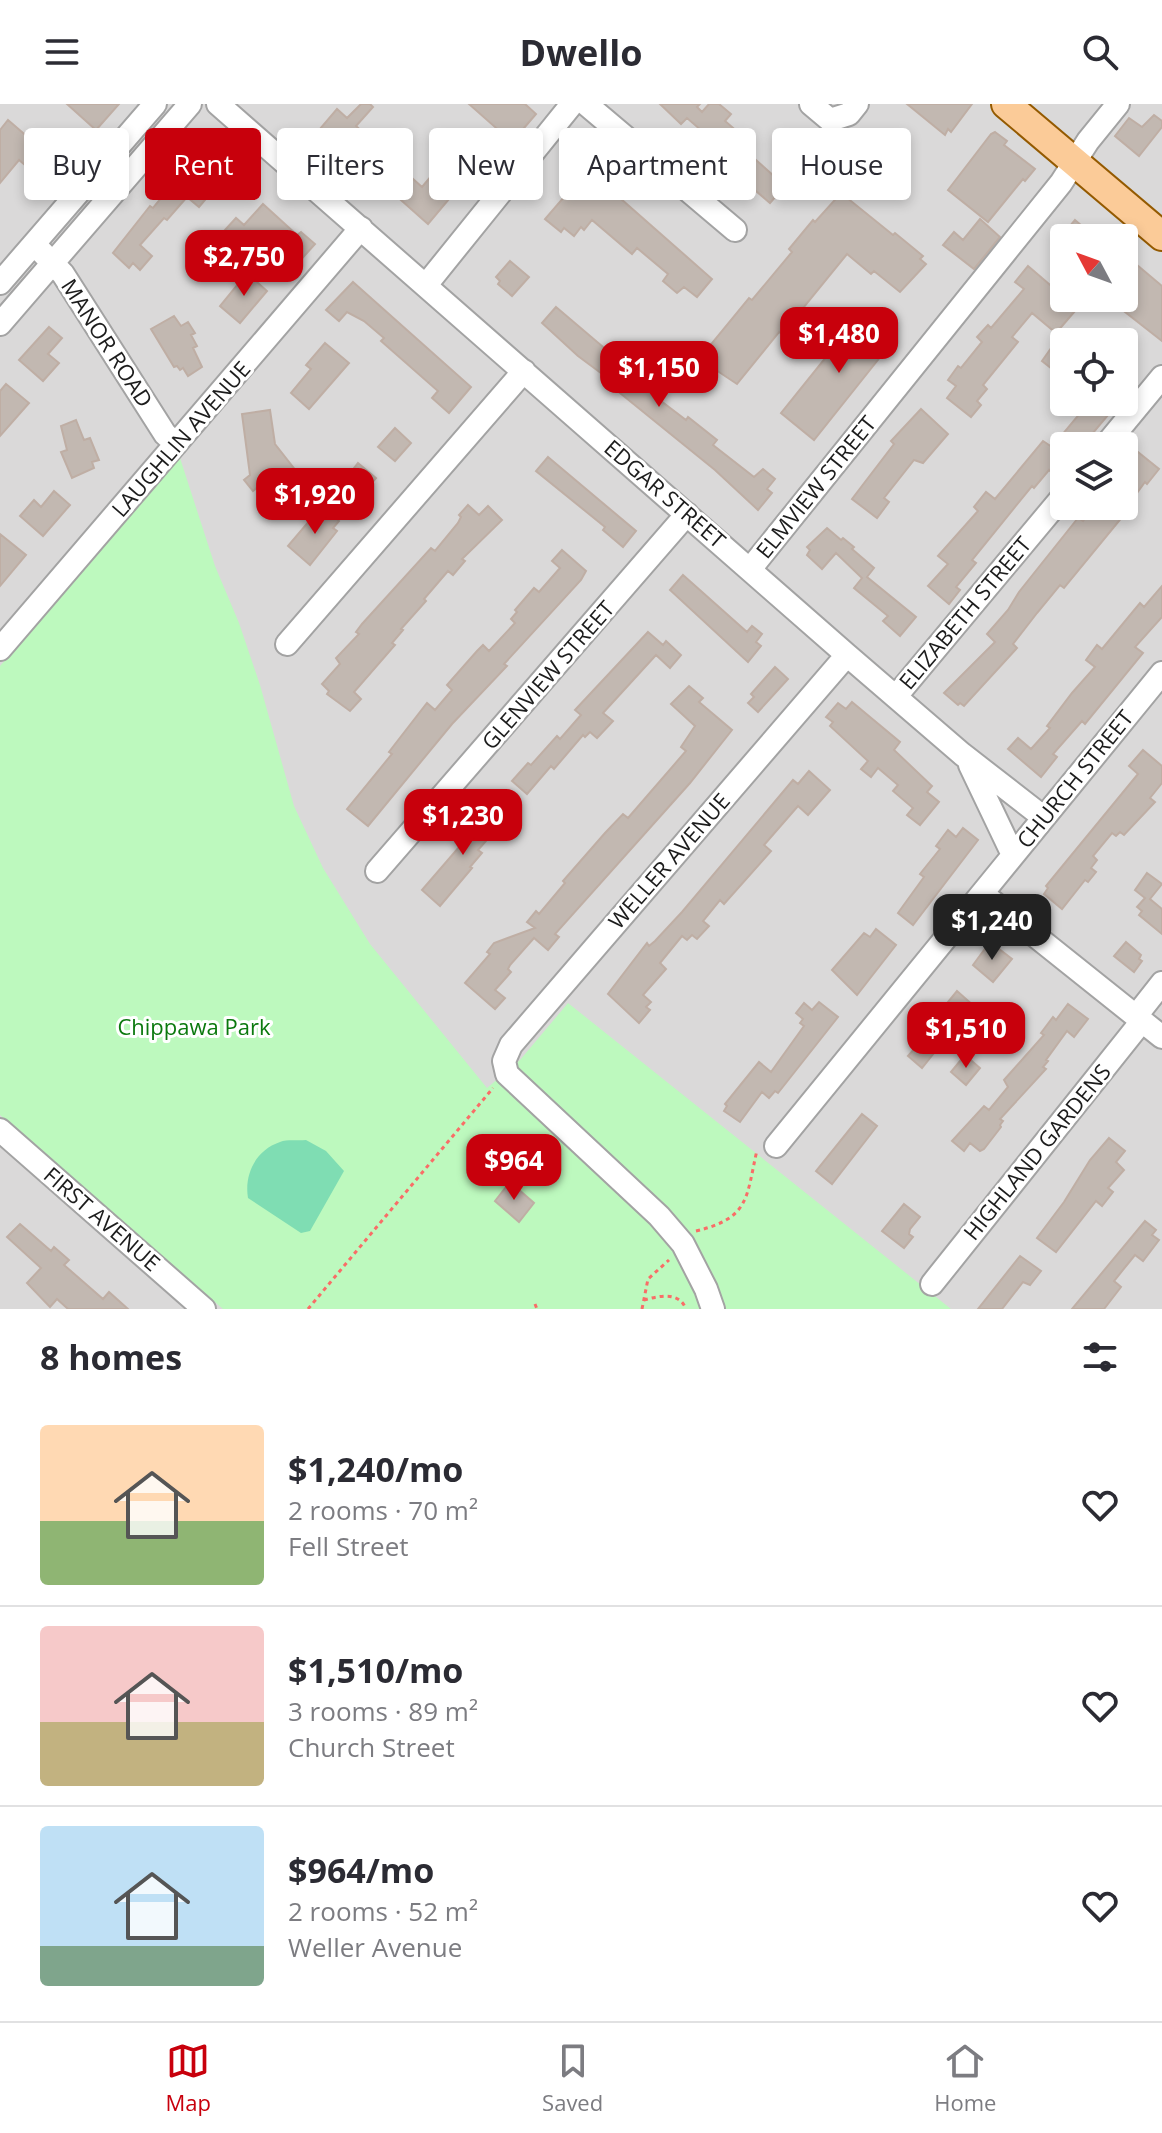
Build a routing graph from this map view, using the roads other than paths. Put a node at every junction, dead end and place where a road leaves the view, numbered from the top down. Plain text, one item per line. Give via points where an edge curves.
1 (155, 104) edge
2 (190, 104) edge
3 (218, 104) edge
4 (572, 104) edge
5 (586, 104) edge
6 (811, 104) edge
7 (857, 104) edge
8 (1006, 104) edge
9 (1118, 104) edge
10 (1074, 162) junction
11 (361, 228) junction
12 (735, 230) dead end
13 (1162, 236) edge
14 (34, 244) junction
15 (54, 263) junction
16 (0, 283) edge
17 (426, 285) junction
18 (0, 324) edge
19 (524, 371) junction
20 (1162, 377) edge
21 (1117, 432) edge
22 (176, 444) junction
23 (1050, 512) edge
24 (687, 514) junction
25 (751, 568) junction
26 (287, 644) dead end
27 (0, 649) edge
28 (847, 655) junction
29 (1162, 673) edge
30 (897, 695) junction
31 (962, 754) junction
32 (1043, 817) junction
33 (1013, 855) junction
34 (377, 871) dead end
35 (983, 894) junction
36 (1162, 983) edge
37 (1139, 1018) junction
38 (1162, 1037) edge
39 (0, 1130) edge
40 (776, 1146) dead end
41 (932, 1284) dead end
42 (204, 1309) edge
43 (713, 1309) edge

1 - 14 street
2 - 15 street
3 - 11 street, EDGAR STREET
4 - 17 street
5 - 12 street
6 - 7 street via 830,120 849,114
8 - 10 main road
9 - 10 street, ELMVIEW STREET
10 - 13 main road
10 - 25 street, ELMVIEW STREET
11 - 17 street, EDGAR STREET
11 - 22 street, LAUGHLIN AVENUE
14 - 15 street, MANOR ROAD
14 - 16 street
15 - 18 street
15 - 22 street, MANOR ROAD
17 - 19 street, EDGAR STREET
19 - 24 street, EDGAR STREET
19 - 26 street
20 - 21 street
22 - 27 street, LAUGHLIN AVENUE
23 - 30 street, ELIZABETH STREET
24 - 25 street, EDGAR STREET
24 - 34 street, GLENVIEW STREET
25 - 28 street, EDGAR STREET
28 - 30 street, EDGAR STREET
28 - 43 street, WELLER AVENUE via 511,1045 504,1061 507,1074 683,1244
29 - 32 street, CHURCH STREET
30 - 31 street, EDGAR STREET
31 - 32 street, EDGAR STREET
31 - 33 street
32 - 33 street, CHURCH STREET
33 - 35 street, CHURCH STREET
35 - 37 street
35 - 40 street, CHURCH STREET
36 - 37 street, HIGHLAND GARDENS
37 - 38 street
37 - 41 street, HIGHLAND GARDENS
39 - 42 street, FIRST AVENUE

